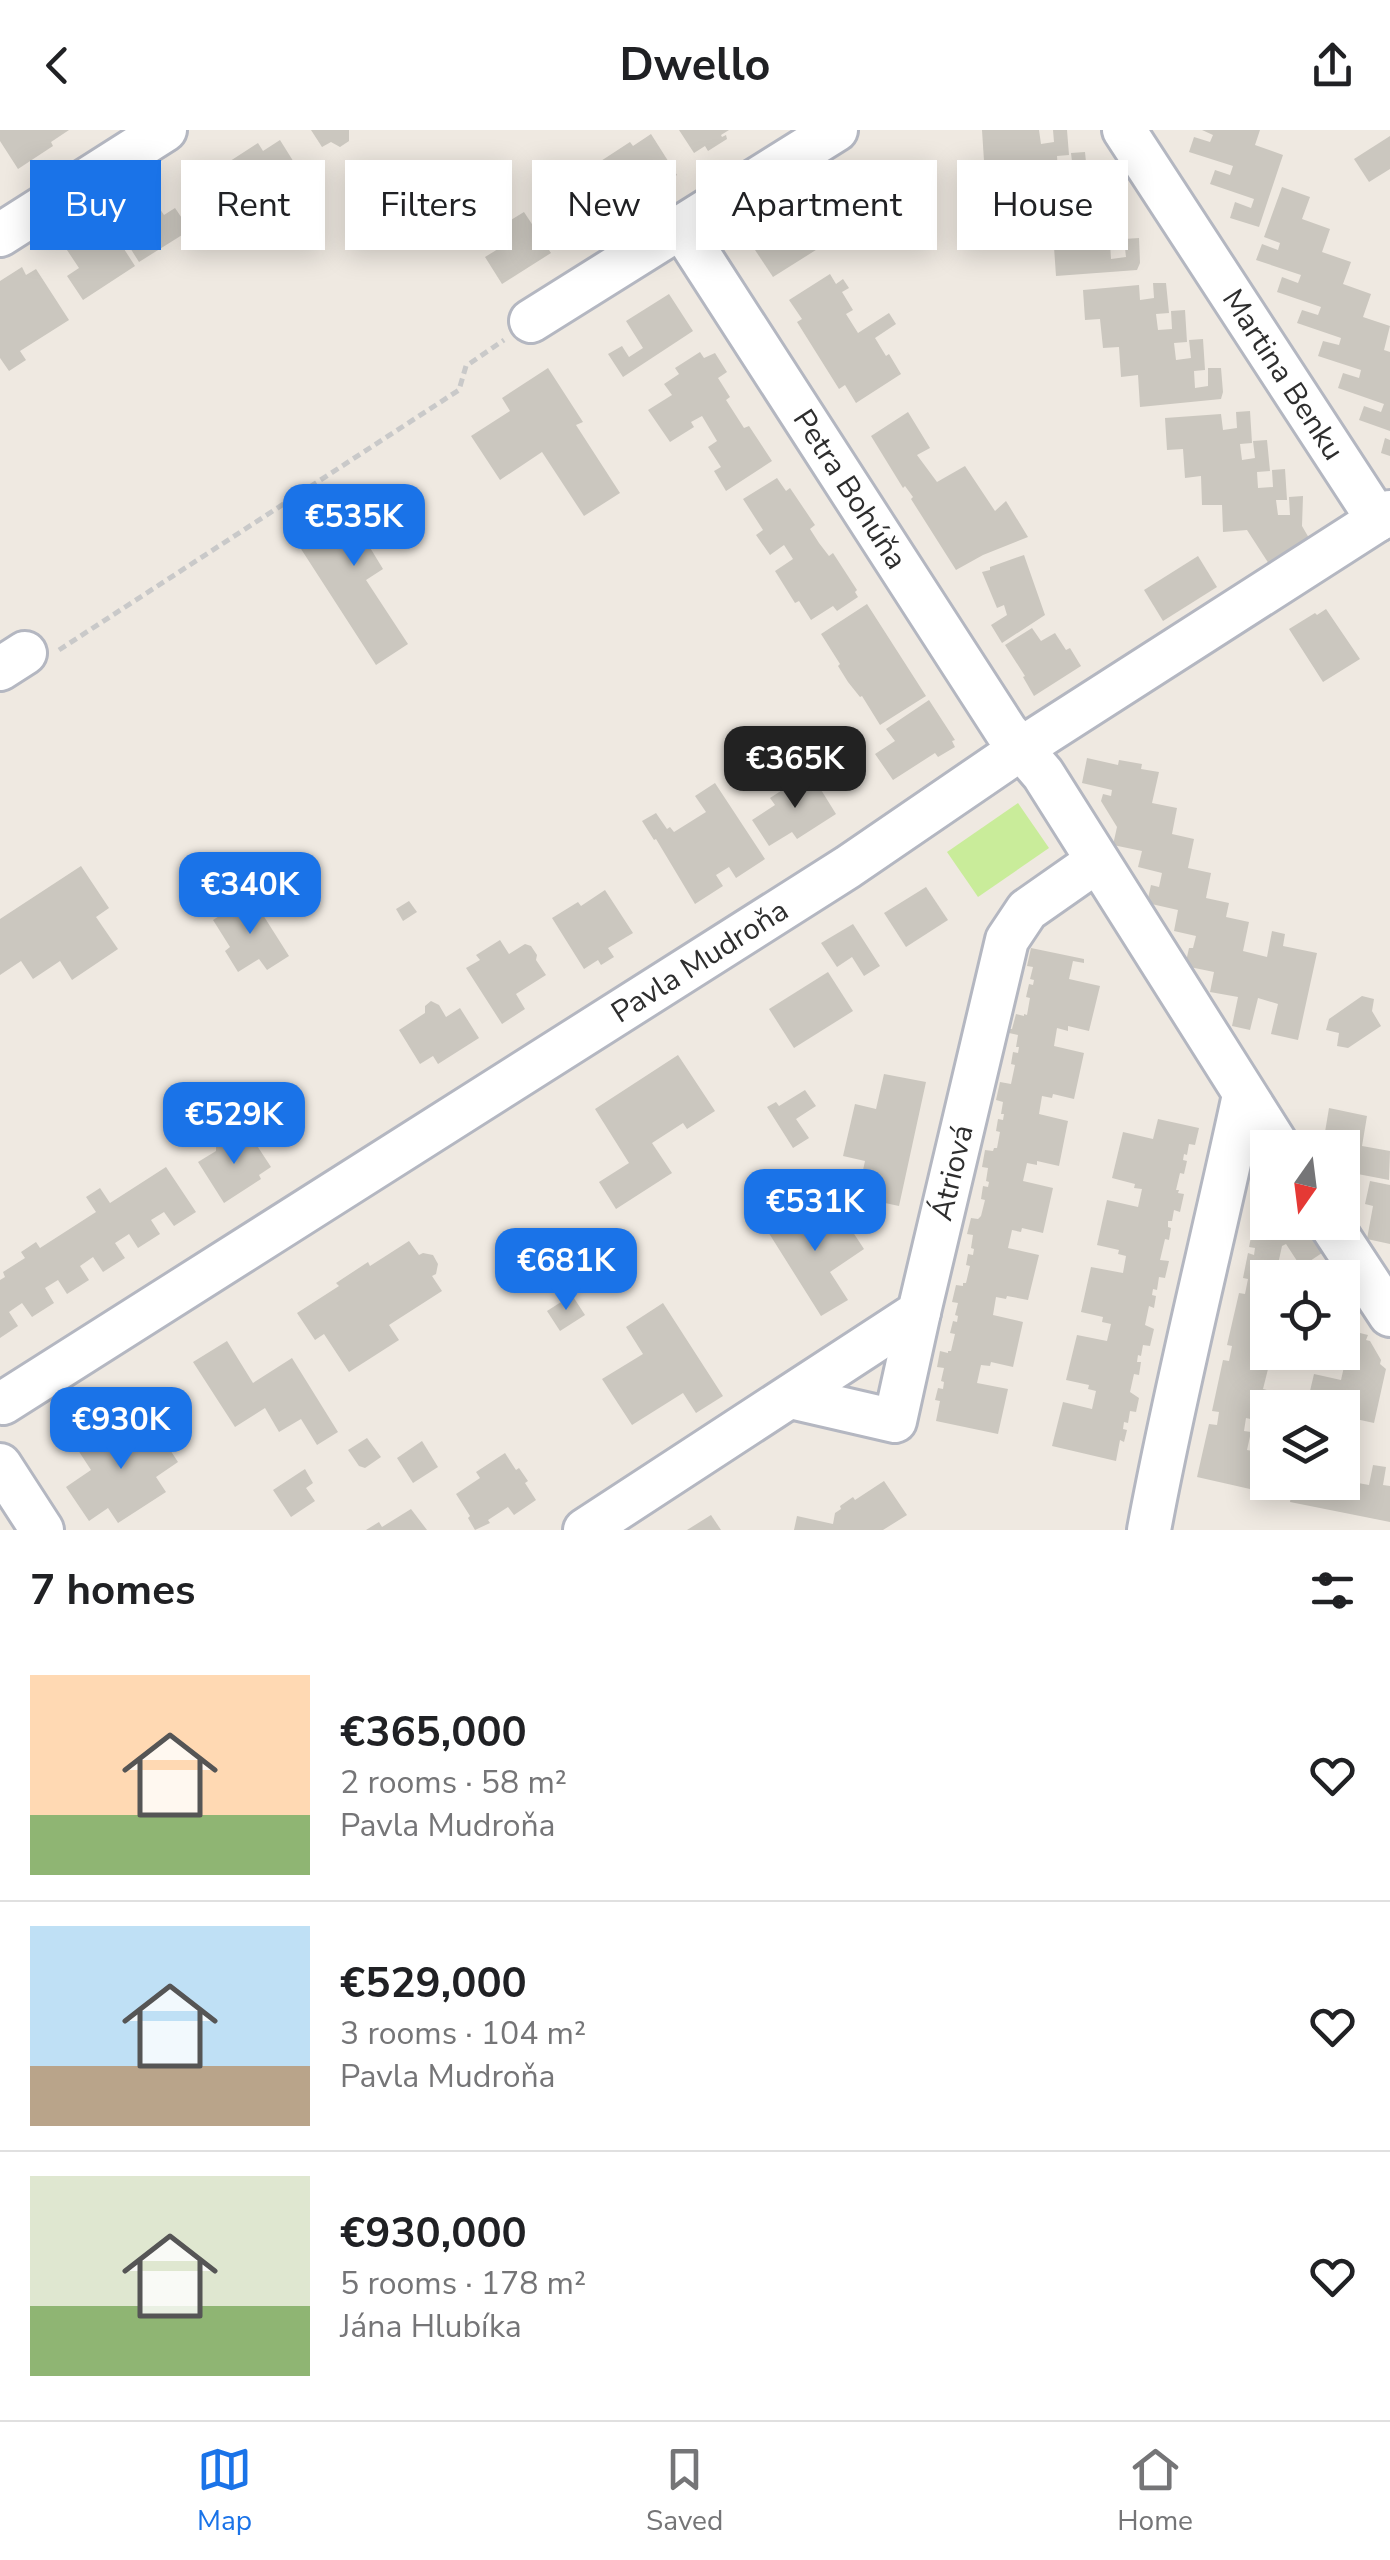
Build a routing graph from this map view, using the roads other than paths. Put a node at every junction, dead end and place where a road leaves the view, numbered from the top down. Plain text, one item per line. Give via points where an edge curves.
1 (165, 130) edge
2 (836, 130) edge
3 (1124, 130) edge
4 (681, 227) junction
5 (0, 235) edge
6 (532, 322) road end
7 (1384, 516) edge
8 (1022, 748) junction
9 (1097, 861) junction
10 (1244, 1095) junction
11 (1267, 1130) edge
12 (1342, 1240) edge
13 (919, 1312) junction
14 (1390, 1315) edge
15 (791, 1398) junction
16 (3, 1403) dead end
17 (0, 1465) edge
18 (42, 1530) edge
19 (585, 1530) edge
20 (1149, 1530) edge

1 - 5 street
2 - 4 street
3 - 7 street, Martina Benku
4 - 6 street
4 - 8 street, Petra Bohúňa
7 - 8 street, Pavla Mudroňa
8 - 9 street
8 - 16 street, Pavla Mudroňa via 848,867
9 - 10 street
9 - 13 street, Átriová via 1027,910 1007,940
10 - 11 street
10 - 20 street
12 - 14 street
13 - 15 street
13 - 15 street, Átriová via 895,1421
15 - 19 street
17 - 18 street

